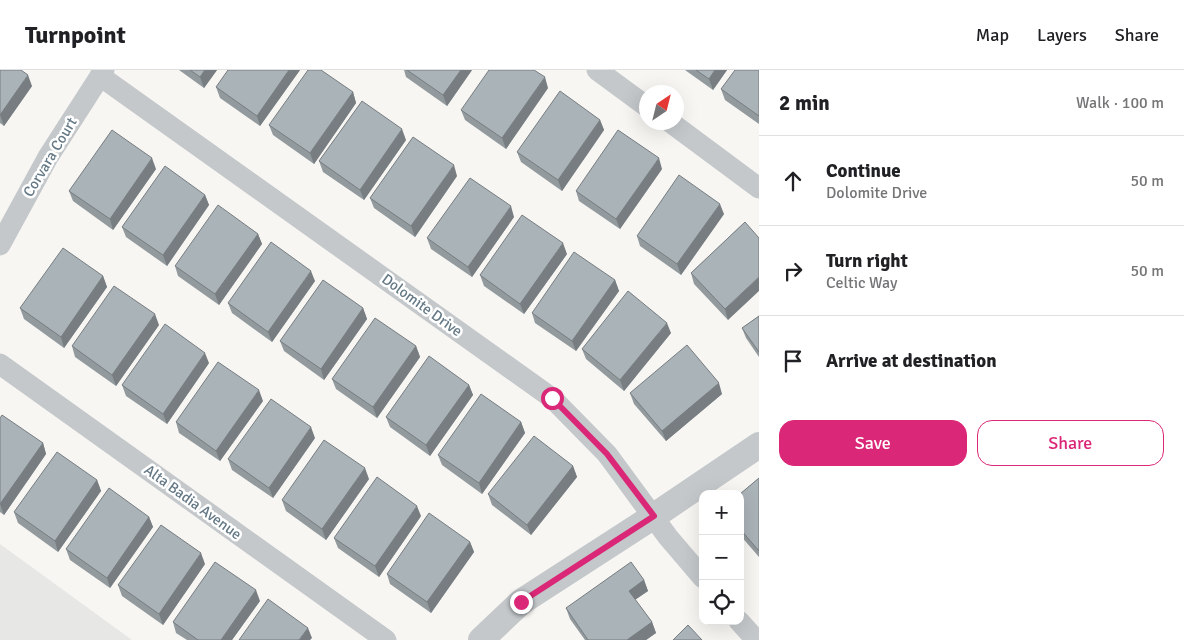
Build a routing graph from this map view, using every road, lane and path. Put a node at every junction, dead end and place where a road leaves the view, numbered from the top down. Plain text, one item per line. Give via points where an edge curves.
1 (597, 70) edge
2 (102, 73) edge
3 (639, 101) edge
4 (681, 130) edge
5 (759, 188) edge
6 (0, 245) edge
7 (0, 364) edge
8 (759, 445) edge
9 (654, 516) junction
10 (699, 573) edge
11 (742, 625) edge
12 (386, 640) edge
13 (481, 640) edge
14 (756, 640) edge

1 - 3 street
2 - 6 street, Corvara Court via 48,157
2 - 9 street, Dolomite Drive via 552,398 607,454
4 - 5 street
7 - 12 street, Alta Badia Avenue
8 - 9 street
9 - 10 street, Dolomite Drive
9 - 13 street via 521,602
11 - 14 street

